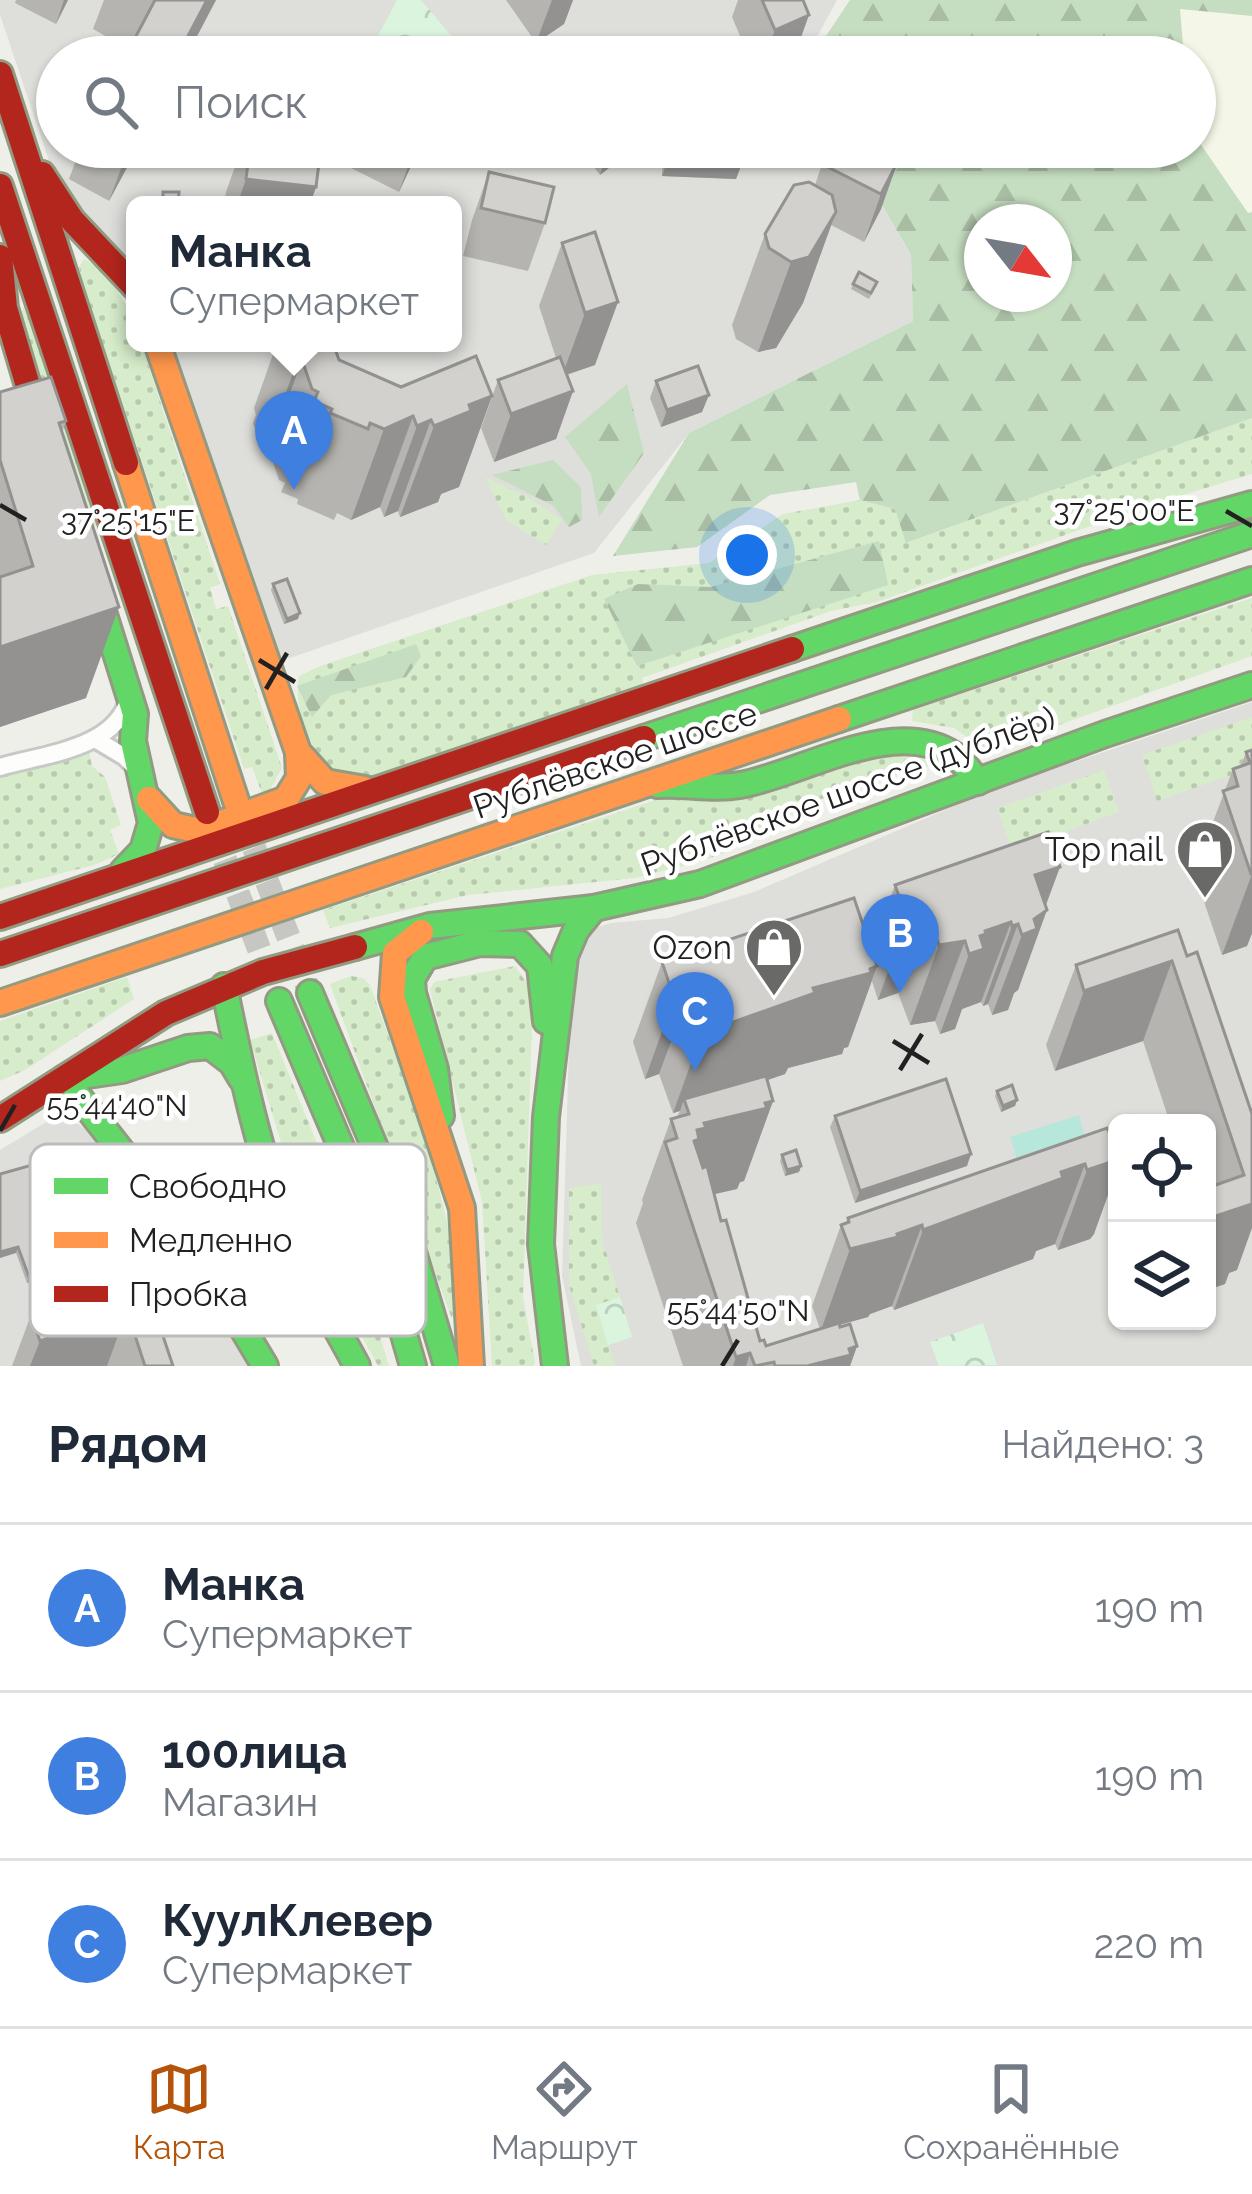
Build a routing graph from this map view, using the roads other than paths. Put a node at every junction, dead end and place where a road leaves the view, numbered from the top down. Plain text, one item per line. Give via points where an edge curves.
1 (0, 74) edge
2 (14, 120) junction
3 (36, 160) edge
4 (40, 168) edge
5 (0, 186) edge
6 (0, 257) edge
7 (126, 277) edge
8 (160, 352) edge
9 (46, 443) edge
10 (1252, 504) edge
11 (1252, 534) edge
12 (1212, 548) junction
13 (1076, 554) junction
14 (91, 577) edge
15 (1252, 580) edge
16 (1252, 685) edge
17 (129, 688) junction
18 (95, 739) junction
19 (298, 752) junction
20 (0, 767) edge
21 (978, 782) junction
22 (143, 784) junction
23 (638, 786) junction
24 (385, 788) junction
25 (236, 801) tunnel mouth
26 (207, 812) tunnel mouth
27 (111, 879) junction
28 (594, 908) junction
29 (0, 917) edge
30 (430, 926) junction
31 (0, 954) edge
32 (224, 986) junction
33 (310, 993) tunnel mouth
34 (279, 1001) tunnel mouth
35 (0, 1003) edge
36 (550, 1076) junction
37 (64, 1078) junction
38 (244, 1083) junction
39 (0, 1119) edge
40 (116, 1144) edge
41 (264, 1144) edge
42 (340, 1144) edge
43 (373, 1144) edge
44 (446, 1154) junction
45 (426, 1296) edge
46 (247, 1336) edge
47 (341, 1336) edge
48 (404, 1336) edge
49 (265, 1366) edge
50 (357, 1366) edge
51 (413, 1366) edge
52 (447, 1366) edge
53 (471, 1366) edge
54 (555, 1366) edge

1 - 2 main road
2 - 3 main road
2 - 25 main road
4 - 7 main road via 62,207
5 - 26 main road
6 - 9 main road via 5,308
8 - 19 main road
10 - 13 main road
11 - 12 main road, Рублёвское шоссе
12 - 13 main road
12 - 31 main road, Рублёвское шоссе
13 - 24 main road
14 - 17 main road
15 - 23 main road, Рублёвское шоссе
16 - 21 main road, Рублёвское шоссе (дублёр)
17 - 18 street via 123,716
17 - 22 main road
18 - 20 street
18 - 22 street via 125,757
19 - 22 main road via 299,778 286,799 200,831 168,822
19 - 24 main road via 324,783
21 - 23 main road via 941,745 906,740 740,786
21 - 28 main road, Рублёвское шоссе (дублёр) via 700,884
22 - 27 main road via 151,835
23 - 35 main road, Рублёвское шоссе
24 - 27 main road
27 - 29 main road
28 - 30 main road, Рублёвское шоссе (дублёр)
28 - 36 main road via 565,955
30 - 32 main road, Рублёвское шоссе (дублёр)
30 - 44 main road via 395,952 392,998
32 - 37 main road, Рублёвское шоссе (дублёр) via 166,1012
32 - 38 main road
33 - 43 main road
34 - 42 main road
36 - 44 main road via 540,966 526,948 480,943 425,957 413,994 435,1069
36 - 54 main road via 541,1258
37 - 38 main road via 210,1046
37 - 39 main road, Рублёвское шоссе (дублёр)
37 - 40 main road
38 - 41 main road
44 - 53 main road via 462,1208
45 - 52 main road
46 - 49 main road
47 - 50 main road
48 - 51 main road

